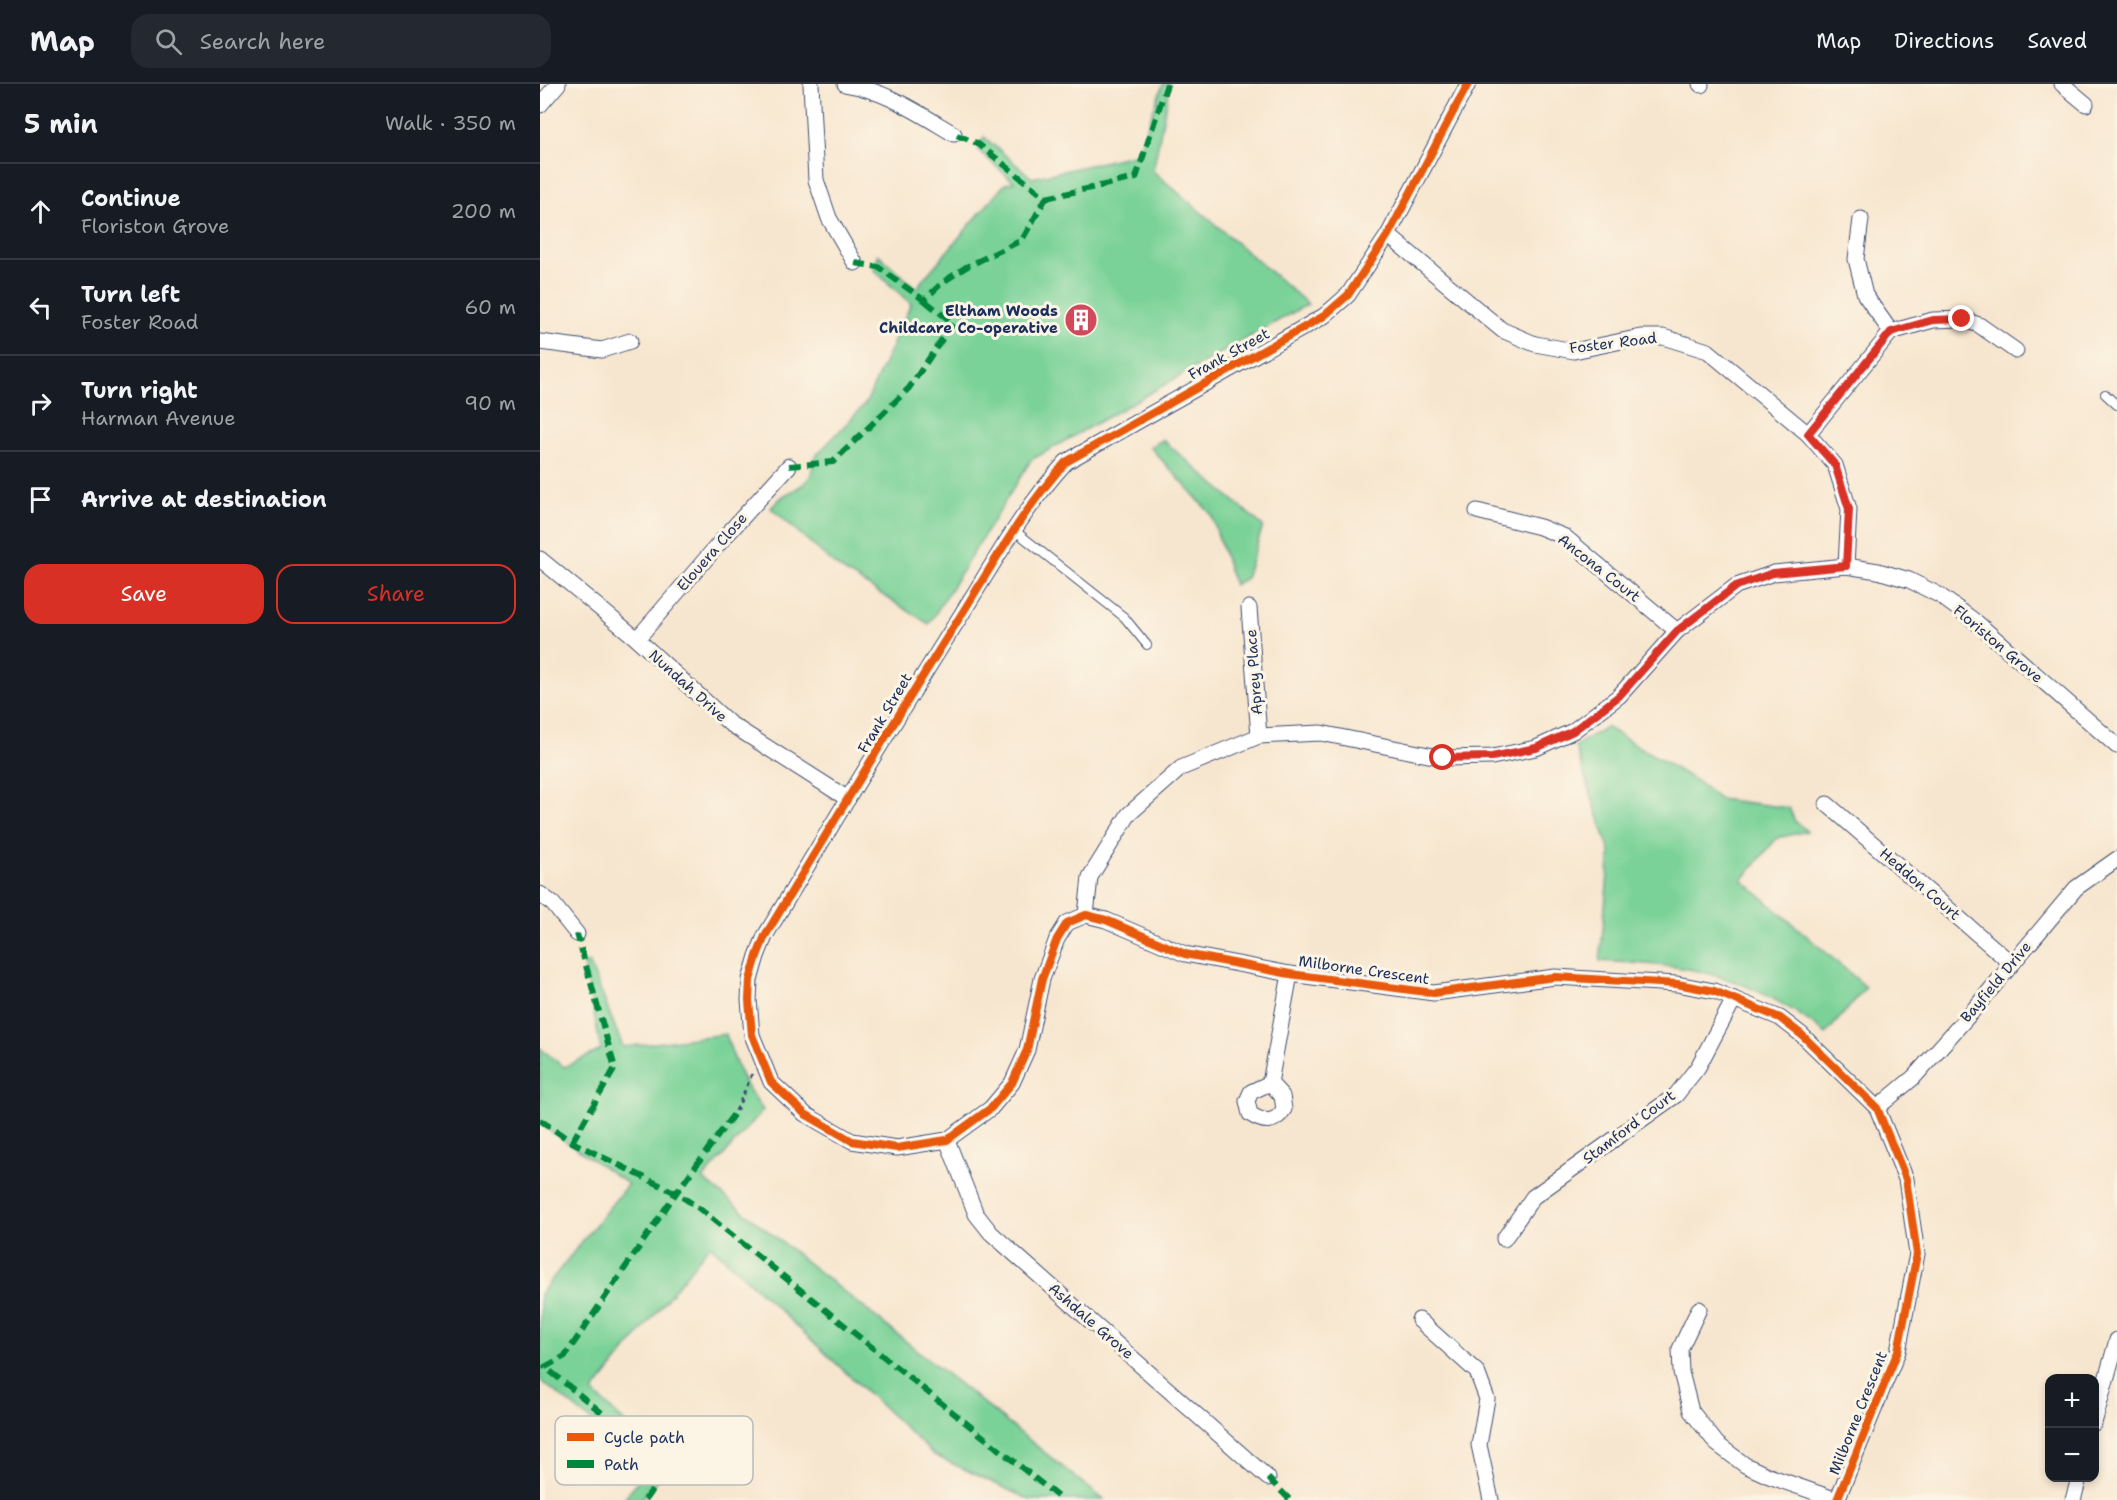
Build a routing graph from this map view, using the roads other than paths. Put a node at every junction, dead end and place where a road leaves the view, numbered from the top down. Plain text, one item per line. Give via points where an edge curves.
1 (558, 84) edge
2 (811, 84) edge
3 (845, 84) edge
4 (1468, 84) edge
5 (2062, 84) edge
6 (2086, 104) dead end
7 (540, 105) edge
8 (954, 134) dead end
9 (1861, 219) dead end
10 (1388, 235) junction
11 (855, 263) dead end
12 (1891, 332) junction
13 (630, 341) dead end
14 (540, 342) edge
15 (2016, 351) dead end
16 (2105, 394) dead end
17 (2117, 405) edge
18 (1808, 434) junction
19 (789, 466) dead end
20 (1477, 511) dead end
21 (1014, 530) junction
22 (540, 559) edge
23 (1846, 566) junction
24 (1249, 608) dead end
25 (1677, 631) junction
26 (637, 639) junction
27 (1148, 645) dead end
28 (1259, 736) junction
29 (2117, 746) edge
30 (848, 799) junction
31 (1827, 804) dead end
32 (2117, 859) edge
33 (540, 894) edge
34 (1086, 915) junction
35 (577, 934) dead end
36 (2012, 964) junction
37 (1290, 974) junction
38 (1734, 999) junction
39 (1270, 1083) dead end
40 (1877, 1108) junction
41 (947, 1140) junction
42 (1504, 1239) dead end
43 (1699, 1309) dead end
44 (1419, 1320) dead end
45 (2117, 1340) edge
46 (2099, 1406) edge
47 (1268, 1478) dead end
48 (2078, 1482) edge
49 (1491, 1500) edge
50 (1837, 1500) edge
51 (2073, 1500) edge

1 - 7 street
2 - 11 street via 816,180 829,218
3 - 8 street via 864,87 906,106
4 - 10 street, Frank Street
5 - 6 street
9 - 12 street via 1856,259 1865,296
10 - 18 street, Foster Road via 1502,330 1536,344 1574,351 1641,337 1663,337 1708,351
10 - 21 street, Frank Street via 1348,295 1324,316 1066,462
12 - 15 street via 1933,320 1962,319 1979,325
12 - 18 street
13 - 14 street via 602,350
16 - 17 lane
18 - 23 street, Foster Road via 1835,465 1849,509
19 - 26 street, Elouera Close
20 - 25 street, Ancona Court via 1565,537
21 - 27 lane via 1124,617
21 - 30 street, Frank Street
22 - 26 street, Nundah Drive
23 - 25 street, Floriston Grove via 1773,573 1736,586
23 - 29 street, Floriston Grove via 1909,580 1939,595 1976,622
24 - 28 street, Aprey Place
25 - 28 street, Floriston Grove via 1619,696 1573,731 1536,748 1492,757 1443,758 1321,733
26 - 30 street, Nundah Drive via 729,723
28 - 34 street, Floriston Grove via 1181,768 1129,814 1090,877
30 - 41 street, Frank Street via 765,936 750,980 752,1035 771,1082 805,1114 852,1140 897,1148
31 - 36 street, Heddon Court
32 - 36 street, Bayfield Drive via 2076,888
33 - 35 street
34 - 37 street, Milborne Crescent via 1185,954
34 - 41 street, Frank Street via 1067,923 1057,939 1042,979 1027,1050 1012,1083 991,1108
36 - 40 street, Bayfield Drive via 1914,1077
37 - 38 street, Milborne Crescent via 1434,993 1555,977 1677,984
37 - 39 street
38 - 40 street, Milborne Crescent via 1780,1017
38 - 42 street, Stamford Court via 1698,1067 1676,1095 1533,1197
40 - 50 street, Milborne Crescent via 1906,1179 1917,1254 1898,1351
41 - 47 street, Ashdale Grove via 976,1214 991,1233
43 - 50 street via 1680,1349 1681,1372 1691,1411 1717,1444 1745,1465
44 - 49 street via 1477,1372 1487,1399 1479,1445
45 - 46 street
48 - 51 street

